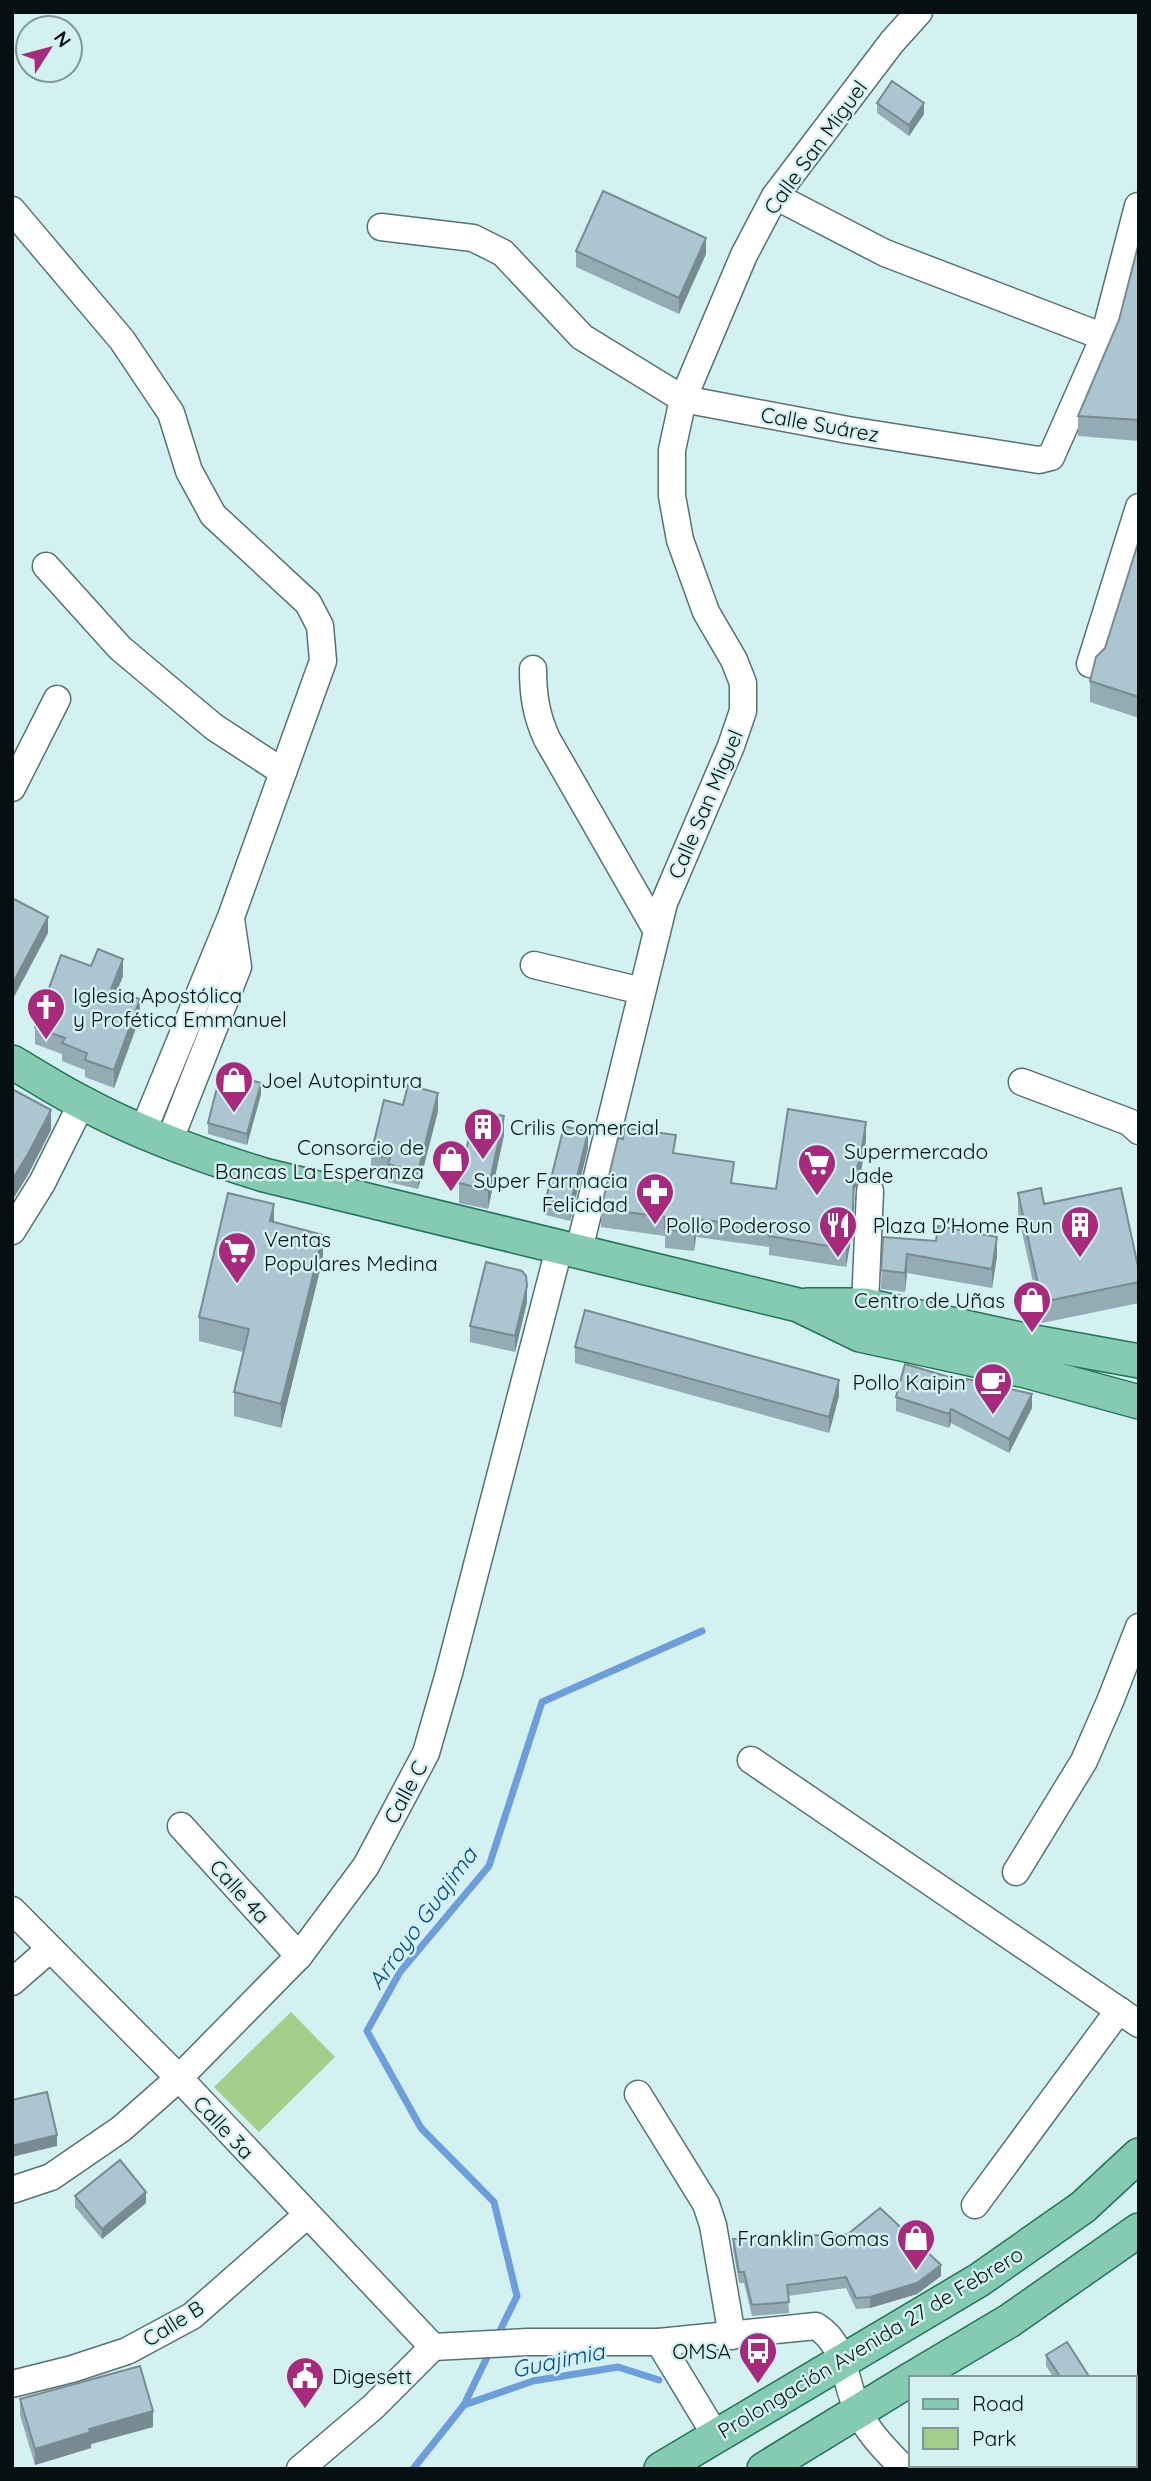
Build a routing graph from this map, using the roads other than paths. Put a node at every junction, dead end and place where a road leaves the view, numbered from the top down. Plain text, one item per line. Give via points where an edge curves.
1 (919, 12) edge
2 (775, 195) junction
3 (1138, 206) edge
4 (12, 210) edge
5 (381, 228) dead end
6 (1104, 337) junction
7 (683, 399) junction
8 (1139, 507) edge
9 (46, 566) dead end
10 (1090, 664) dead end
11 (533, 669) dead end
12 (57, 699) dead end
13 (283, 772) junction
14 (12, 788) edge
15 (657, 931) junction
16 (534, 965) dead end
17 (642, 991) junction
18 (12, 1062) edge
19 (1022, 1082) dead end
20 (82, 1103) junction
21 (1139, 1131) edge
22 (156, 1136) junction
23 (870, 1191) dead end
24 (12, 1231) edge
25 (570, 1248) junction
26 (798, 1305) junction
27 (865, 1305) junction
28 (1139, 1361) edge
29 (1139, 1402) edge
30 (1138, 1634) edge
31 (751, 1760) dead end
32 (181, 1826) dead end
33 (1016, 1872) dead end
34 (12, 1910) edge
35 (50, 1949) junction
36 (299, 1956) junction
37 (12, 1982) edge
38 (1129, 2017) edge
39 (179, 2078) junction
40 (638, 2094) dead end
41 (1139, 2155) edge
42 (12, 2190) edge
43 (975, 2205) dead end
44 (307, 2215) junction
45 (1139, 2230) edge
46 (732, 2336) junction
47 (659, 2342) junction
48 (433, 2347) junction
49 (844, 2361) junction
50 (915, 2376) edge
51 (909, 2380) edge
52 (12, 2384) edge
53 (858, 2410) junction
54 (716, 2436) junction
55 (300, 2469) edge
56 (662, 2469) edge
57 (765, 2469) edge
58 (904, 2469) edge

1 - 2 street, Calle San Miguel
2 - 6 street via 885,253
2 - 7 street, Calle San Miguel via 744,255
3 - 6 street, Calle Suárez
4 - 13 street via 122,340 172,413 189,471 213,515 308,603 320,626 323,661
5 - 7 street, Calle Suárez via 473,238 503,253 582,337
6 - 7 street, Calle Suárez via 1051,457 1039,460
7 - 15 street, Calle San Miguel via 672,450 672,496 680,540 706,612 743,683 743,711 664,902
8 - 10 street
9 - 13 street via 120,649 214,727
11 - 15 street via 538,721
12 - 14 street
13 - 22 street via 231,917 238,967
15 - 17 street, Calle San Miguel
16 - 17 street
17 - 25 street, Calle San Miguel
18 - 20 main road
19 - 21 street via 1129,1122
20 - 22 main road
20 - 24 street
22 - 25 main road via 264,1175
23 - 27 street
25 - 26 main road
25 - 36 street, Calle C via 426,1753 366,1866
26 - 27 main road
26 - 29 main road via 860,1335 1026,1371
27 - 28 main road
30 - 33 street via 1084,1761
31 - 38 street
32 - 36 street, Calle 4a
34 - 35 street, Calle 3a
35 - 37 street
35 - 39 street, Calle 3a
36 - 39 street, Calle C
38 - 43 street
39 - 42 street, Calle C via 121,2129 51,2177
39 - 44 street, Calle 3a
40 - 46 street via 706,2204
41 - 49 main road, Prolongación Avenida 27 de Febrero via 1083,2207 979,2280
44 - 48 street, Calle 3a
44 - 52 street, Calle B via 192,2316 127,2351
45 - 50 main road via 1009,2321
46 - 47 street
46 - 49 street via 816,2326 839,2348
47 - 48 street
47 - 54 street
48 - 55 street via 373,2407
49 - 53 street
49 - 54 main road, Prolongación Avenida 27 de Febrero
51 - 53 main road
53 - 57 main road
53 - 58 street via 878,2442
54 - 56 main road, Prolongación Avenida 27 de Febrero

